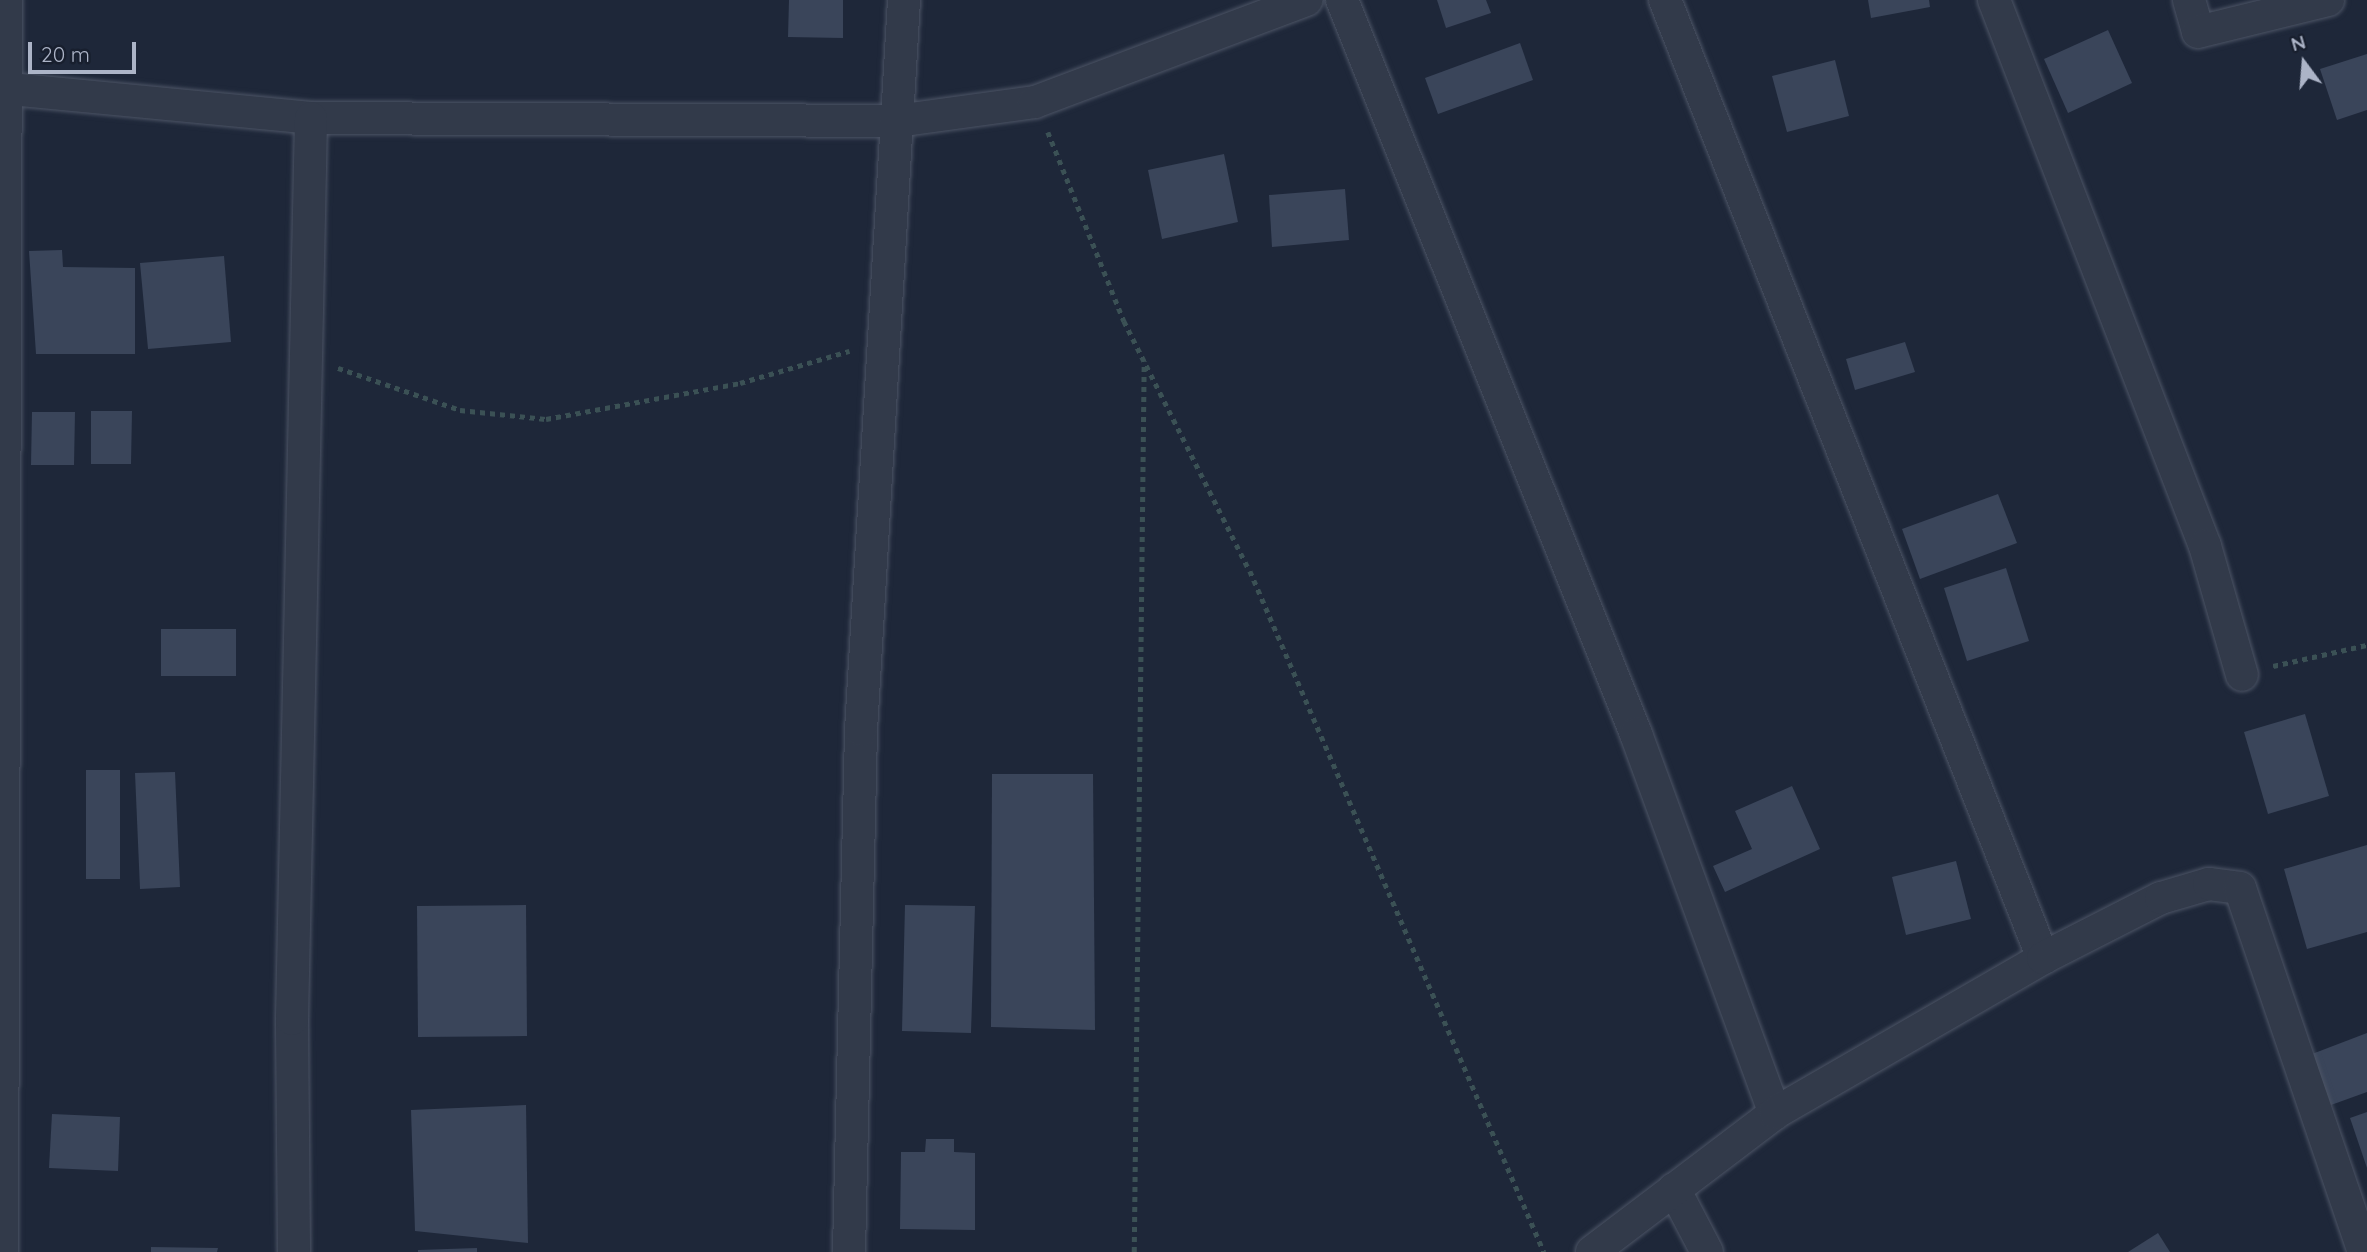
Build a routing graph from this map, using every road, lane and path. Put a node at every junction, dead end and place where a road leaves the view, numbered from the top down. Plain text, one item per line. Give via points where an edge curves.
1 (6, 0) edge
2 (905, 0) edge
3 (1306, 0) edge
4 (1342, 0) edge
5 (1665, 0) edge
6 (1994, 0) edge
7 (2189, 0) edge
8 (2328, 0) edge
9 (3, 88) edge
10 (1035, 102) junction
11 (311, 118) junction
12 (897, 121) junction
13 (884, 340) junction
14 (306, 352) junction
15 (1144, 360) junction
16 (2367, 645) edge
17 (2242, 675) joint
18 (2043, 958) junction
19 (1775, 1112) junction
20 (1674, 1189) junction
21 (2, 1252) edge
22 (294, 1252) edge
23 (849, 1252) edge
24 (1134, 1252) edge
25 (1544, 1252) edge
26 (1591, 1252) edge
27 (1707, 1252) edge
28 (2364, 1252) edge

1 - 9 street
2 - 12 street
3 - 10 street
4 - 19 street via 1636,734
5 - 18 street
6 - 17 street via 2205,546
7 - 8 street via 2198,32
9 - 11 street
9 - 21 street
10 - 12 street
10 - 15 path
11 - 12 street
11 - 14 street
12 - 13 street
13 - 14 path via 740,383 546,419 460,410 360,378
13 - 23 street via 861,730
14 - 22 street
15 - 24 path
15 - 25 path via 1250,571
16 - 17 path
18 - 19 street
18 - 28 street via 2161,898 2209,884 2240,888
19 - 20 street
20 - 26 street
20 - 27 street

